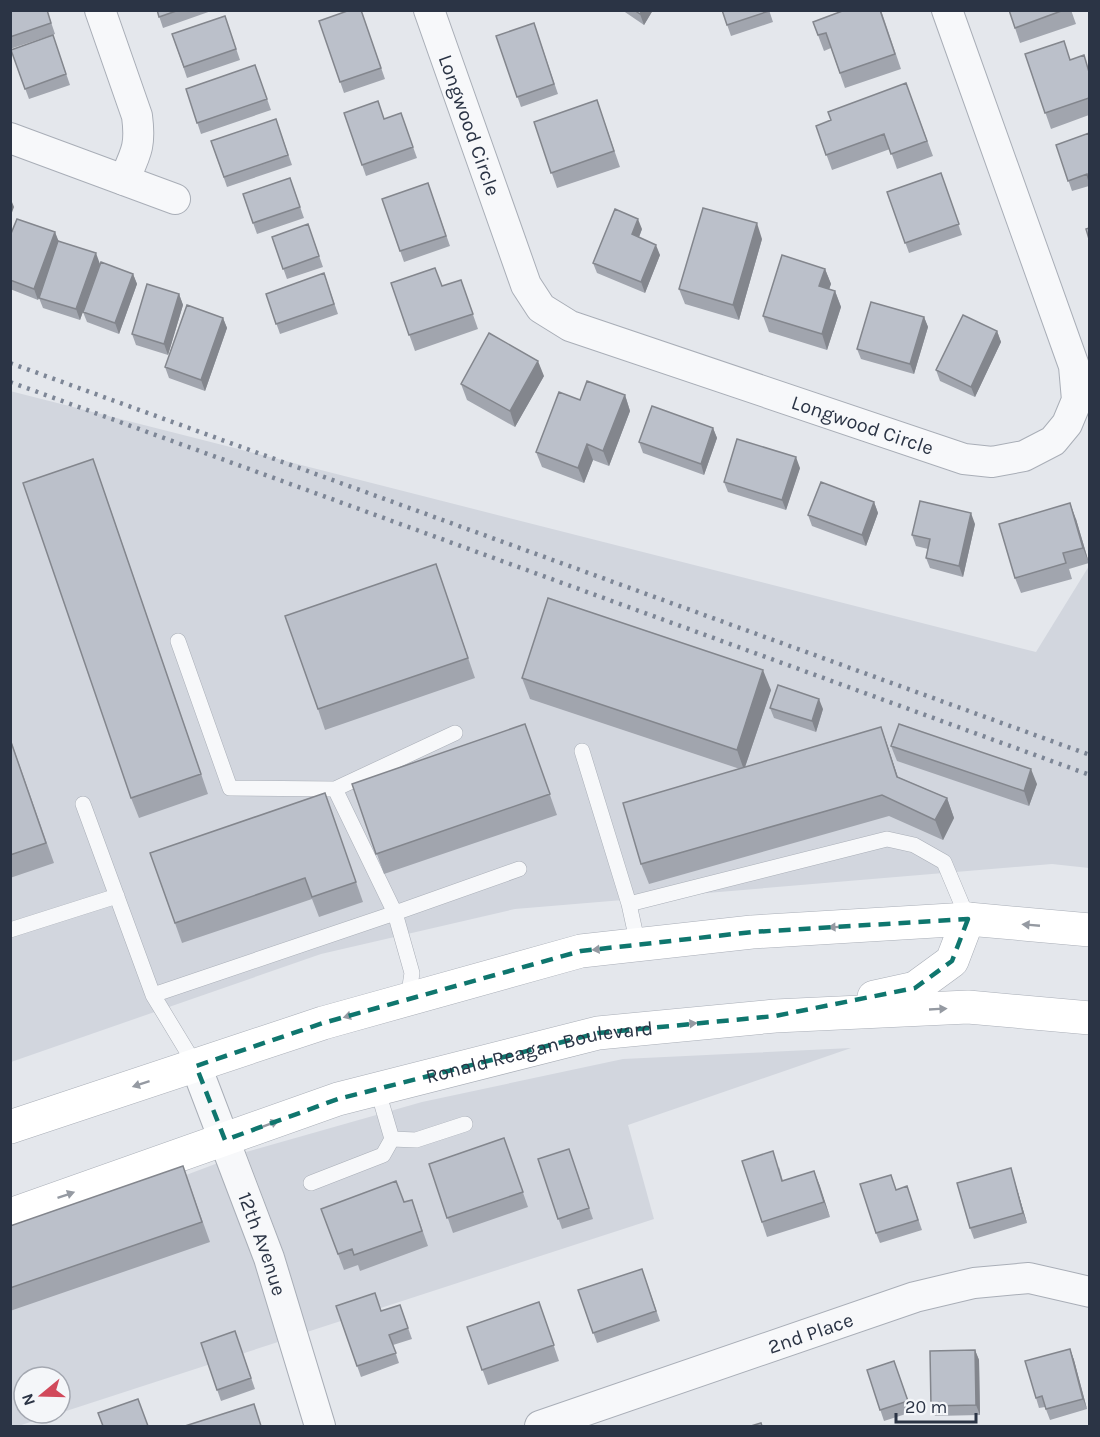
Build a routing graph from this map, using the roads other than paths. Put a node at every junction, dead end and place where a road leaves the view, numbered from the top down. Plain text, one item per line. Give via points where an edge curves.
1 (100, 10) edge
2 (429, 10) edge
3 (946, 10) edge
4 (10, 138) edge
5 (124, 180) junction
6 (175, 198) dead end
7 (178, 641) dead end
8 (455, 733) dead end
9 (582, 751) dead end
10 (335, 789) junction
11 (83, 804) dead end
12 (519, 869) dead end
13 (117, 896) junction
14 (629, 904) junction
15 (395, 913) junction
16 (968, 919) junction
17 (10, 930) edge
18 (1089, 930) edge
19 (638, 945) junction
20 (153, 995) junction
21 (408, 999) junction
22 (775, 1016) junction
23 (1089, 1018) edge
24 (196, 1066) junction
25 (377, 1088) junction
26 (465, 1124) dead end
27 (10, 1127) edge
28 (393, 1139) junction
29 (225, 1140) junction
30 (311, 1183) dead end
31 (10, 1215) edge
32 (1089, 1292) edge
33 (320, 1426) edge
34 (540, 1426) edge

1 - 5 street via 140,135
2 - 3 street, Longwood Circle via 526,285 541,308 570,326 964,459 992,462 1024,456 1053,441 1067,424 1077,400 1074,366
4 - 5 street
5 - 6 street
7 - 10 lane via 230,788
8 - 10 lane
9 - 14 lane
10 - 15 lane
11 - 13 lane
12 - 15 lane
13 - 17 lane
13 - 20 lane
14 - 16 lane via 887,839 914,845 945,862
14 - 19 lane
15 - 20 lane
15 - 21 lane via 412,973
18 -> 16 main road
16 -> 19 main road via 752,932
16 - 22 main road via 952,961 915,988
19 -> 21 main road via 581,951
20 - 24 lane
21 -> 24 main road
22 -> 23 main road, Ronald Reagan Boulevard via 968,1007
25 -> 22 main road, Ronald Reagan Boulevard via 598,1033
24 -> 27 main road
24 - 29 street, 12th Avenue
25 - 28 lane
29 -> 25 main road, Ronald Reagan Boulevard
26 - 28 lane via 416,1140
28 - 30 lane via 383,1155
31 -> 29 main road, Ronald Reagan Boulevard
29 - 33 street, 12th Avenue via 269,1258
32 - 34 street, 2nd Place via 1029,1278 974,1283 915,1297

